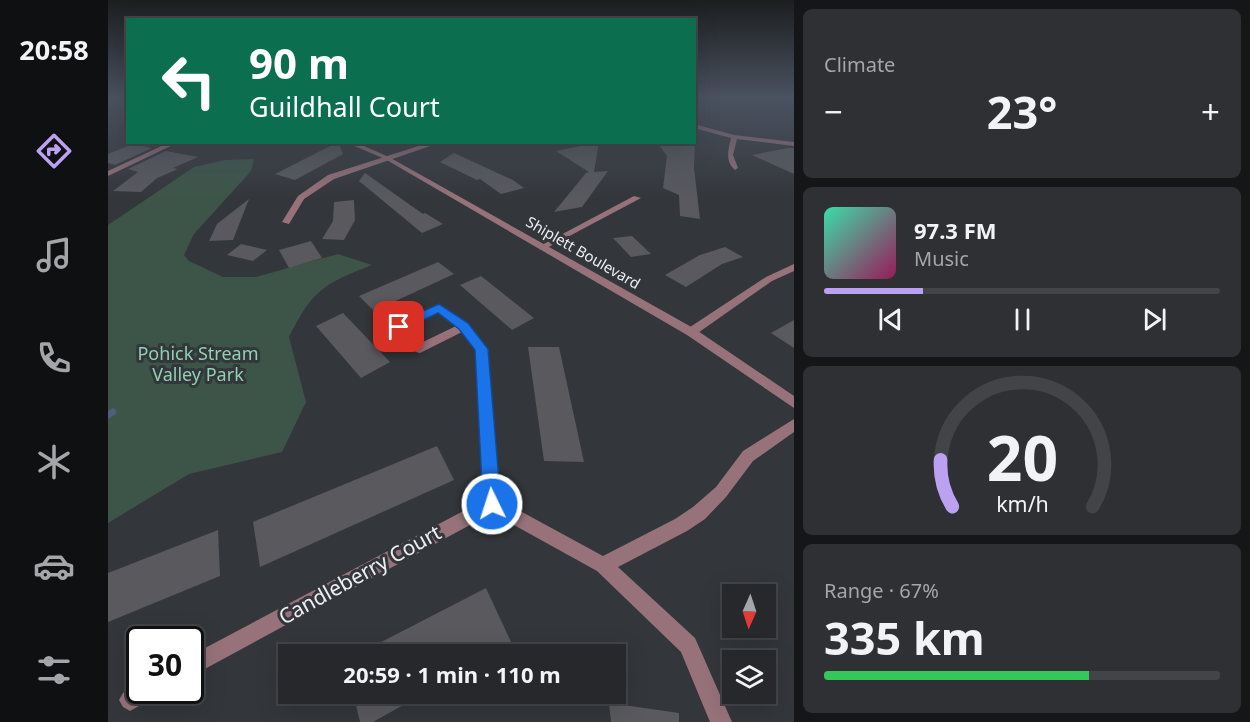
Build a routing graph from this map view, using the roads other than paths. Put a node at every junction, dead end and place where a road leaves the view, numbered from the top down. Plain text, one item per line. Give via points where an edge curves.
1 (721, 133) edge
2 (734, 136) junction
3 (172, 144) edge
4 (353, 144) edge
5 (432, 144) edge
6 (794, 144) edge
7 (387, 158) junction
8 (735, 168) dead end
9 (108, 174) edge
10 (637, 198) dead end
11 (286, 222) dead end
12 (542, 247) junction
13 (794, 267) edge
14 (464, 326) junction
15 (691, 332) junction
16 (794, 403) edge
17 (794, 425) edge
18 (492, 504) junction
19 (603, 565) junction
20 (204, 659) edge
21 (721, 722) edge

1 - 2 street
2 - 6 street
2 - 8 street via 730,155
3 - 9 street
4 - 7 street, Shiplett Boulevard
5 - 7 street
7 - 11 street via 322,182 301,198
7 - 12 street, Shiplett Boulevard
10 - 12 street
12 - 15 street, Shiplett Boulevard
13 - 15 street via 769,279
14 - 14 street via 439,308 399,327 420,349
14 - 18 street via 482,349
15 - 16 street, Shiplett Boulevard
17 - 19 street via 748,456 722,492 699,513
18 - 19 street
18 - 20 street, Candleberry Court
19 - 21 street via 688,645

